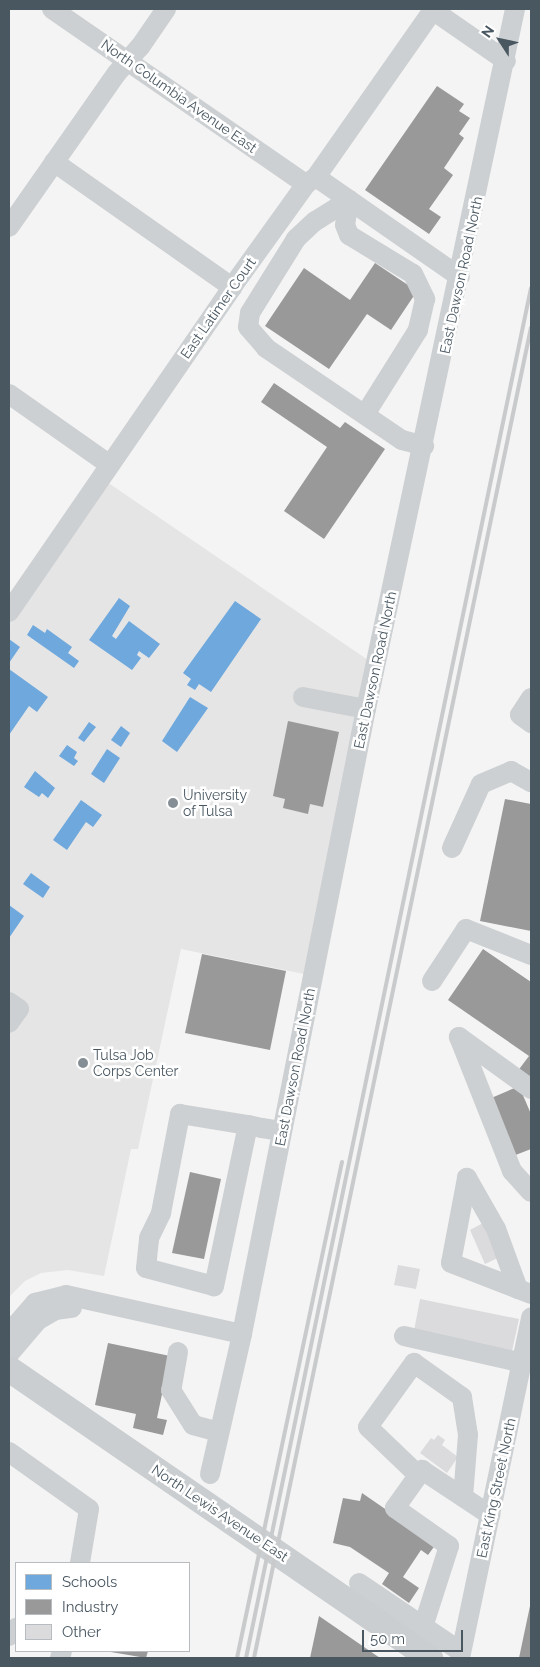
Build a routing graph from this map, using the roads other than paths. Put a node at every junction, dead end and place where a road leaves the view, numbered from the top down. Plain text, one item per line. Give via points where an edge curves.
1 (52, 9) edge
2 (166, 9) edge
3 (432, 9) edge
4 (516, 9) edge
5 (127, 61) junction
6 (506, 61) junction
7 (54, 162) junction
8 (311, 180) junction
9 (349, 200) junction
10 (9, 228) edge
11 (460, 277) junction
12 (232, 287) junction
13 (9, 394) edge
14 (366, 414) junction
15 (424, 446) junction
16 (110, 465) junction
17 (9, 612) edge
18 (303, 698) dead end
19 (531, 698) edge
20 (366, 709) junction
21 (531, 723) edge
22 (531, 782) edge
23 (452, 848) dead end
24 (531, 955) edge
25 (432, 981) dead end
26 (9, 1002) edge
27 (9, 1024) edge
28 (531, 1089) edge
29 (248, 1125) junction
30 (282, 1131) junction
31 (531, 1192) edge
32 (525, 1292) edge
33 (119, 1308) junction
34 (531, 1317) edge
35 (9, 1333) edge
36 (242, 1334) junction
37 (404, 1336) dead end
38 (178, 1352) dead end
39 (9, 1354) edge
40 (9, 1369) edge
41 (525, 1377) edge
42 (9, 1386) edge
43 (219, 1432) junction
44 (9, 1452) edge
45 (465, 1473) junction
46 (210, 1474) dead end
47 (418, 1475) junction
48 (497, 1483) junction
49 (463, 1497) junction
50 (490, 1515) junction
51 (80, 1562) edge
52 (358, 1583) dead end
53 (423, 1627) junction
54 (460, 1655) edge
55 (404, 1658) edge
56 (430, 1658) edge

1 - 5 street, North Columbia Avenue East
2 - 5 street
3 - 6 street
3 - 8 street, East Latimer Court
4 - 6 street, East Dawson Road North
5 - 7 street
5 - 8 street, North Columbia Avenue East
6 - 11 street, East Dawson Road North
7 - 10 street
7 - 12 street
8 - 9 street, North Columbia Avenue East
8 - 12 street, East Latimer Court
9 - 11 street, North Columbia Avenue East
9 - 14 street via 345,225 349,235 414,274 425,299 418,330
9 - 14 street via 314,221 300,235 247,322 250,333 266,348
11 - 15 street, East Dawson Road North
12 - 16 street, East Latimer Court
13 - 16 street
14 - 15 street via 402,440
15 - 20 street, East Dawson Road North
16 - 17 street, East Latimer Court
18 - 20 street
19 - 21 street via 520,715
20 - 30 street, East Dawson Road North
22 - 23 street via 511,771 481,784
24 - 25 street via 466,929
26 - 27 street via 19,1009
28 - 31 street via 459,1036 512,1171
29 - 29 street via 180,1114 161,1213 149,1238 146,1268 214,1286
29 - 30 street
30 - 36 street, East Dawson Road North
32 - 32 street via 496,1228 468,1178 451,1263
33 - 35 street via 81,1296 56,1296 36,1304
33 - 36 street
33 - 39 street via 66,1308 47,1313
34 - 41 street, East King Street North
36 - 43 street, East Dawson Road North
37 - 41 street
38 - 43 street via 171,1390 193,1426
40 - 56 main road, North Lewis Avenue East
41 - 48 street, East King Street North
42 - 55 main road, North Lewis Avenue East
43 - 46 street, East Dawson Road North
44 - 51 street via 89,1509
45 - 47 street via 468,1435 462,1397 414,1363 368,1428
45 - 48 street
45 - 49 street
47 - 49 street via 422,1470
47 - 53 street via 395,1508 449,1546
48 - 50 street, East King Street North
49 - 50 street
50 - 54 street, East King Street North
52 - 53 street
53 - 54 street

